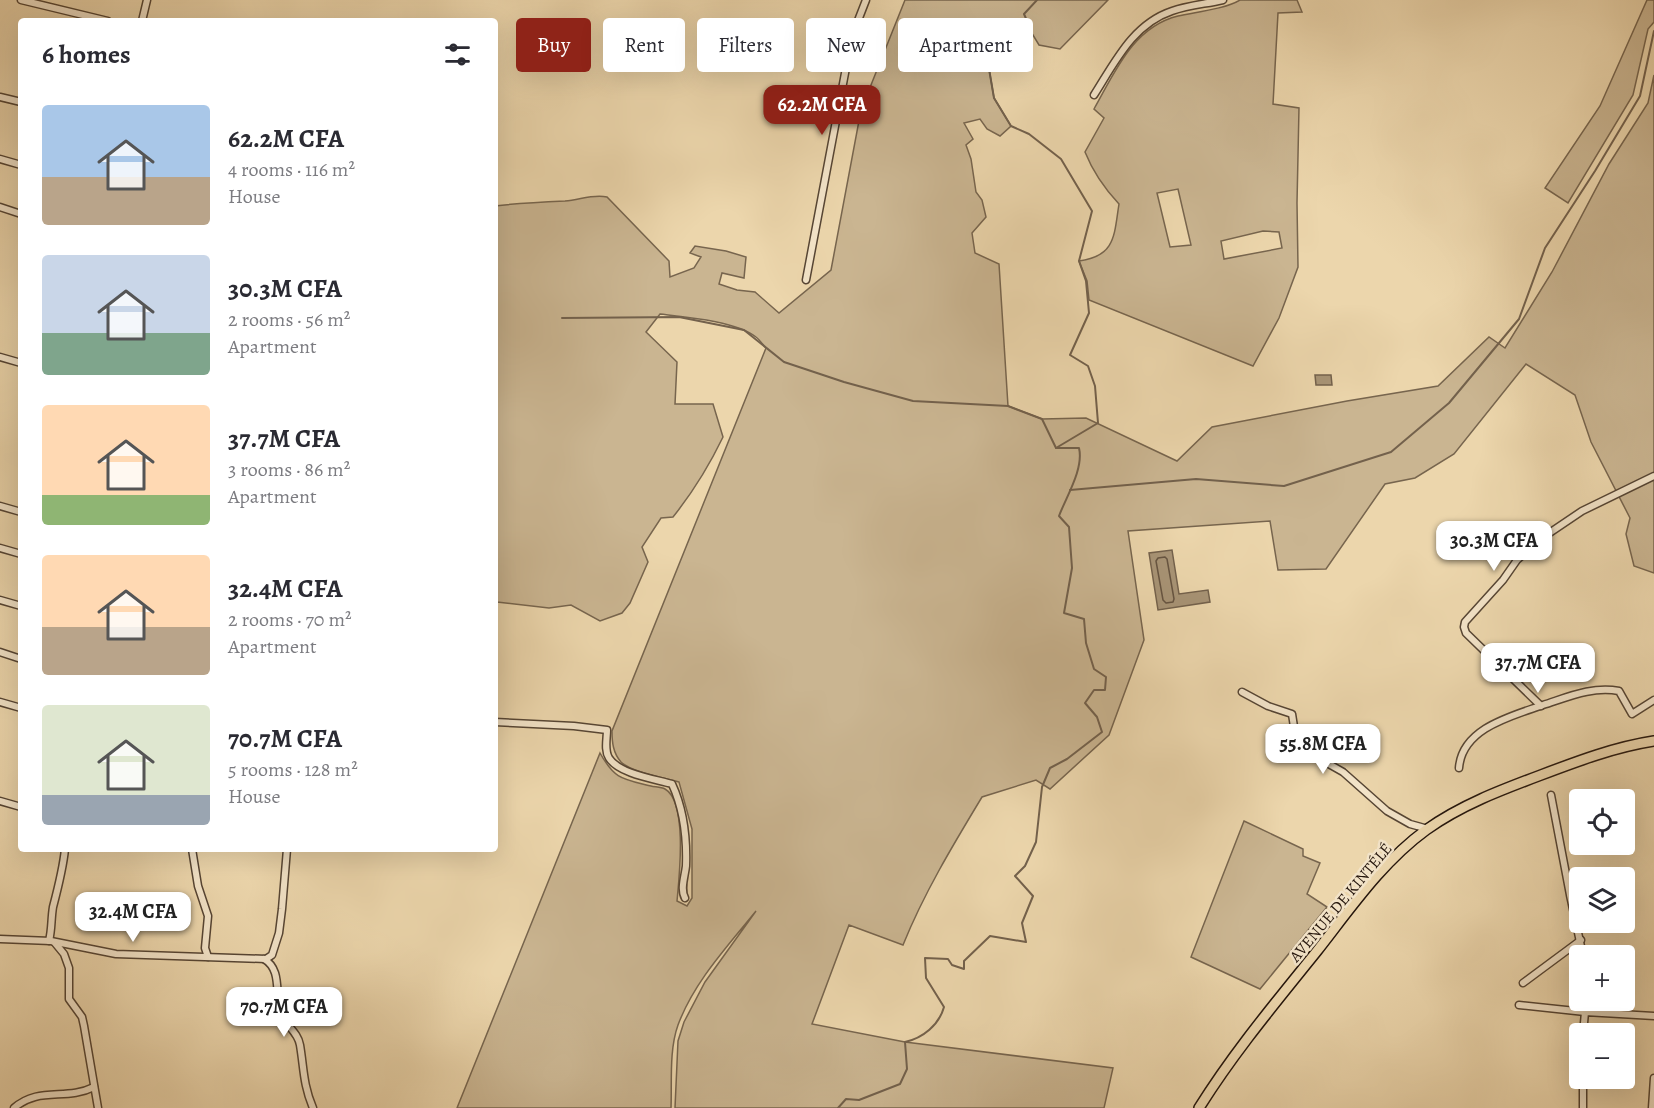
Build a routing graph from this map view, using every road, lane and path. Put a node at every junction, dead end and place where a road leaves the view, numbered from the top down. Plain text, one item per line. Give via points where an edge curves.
1 (21, 0) edge
2 (147, 0) edge
3 (866, 0) edge
4 (1223, 0) edge
5 (96, 18) edge
6 (143, 18) edge
7 (1094, 95) dead end
8 (0, 96) edge
9 (18, 101) edge
10 (0, 159) edge
11 (18, 164) edge
12 (0, 207) edge
13 (18, 213) edge
14 (806, 280) dead end
15 (0, 357) edge
16 (18, 362) edge
17 (1654, 476) edge
18 (0, 507) edge
19 (18, 511) edge
20 (0, 548) edge
21 (18, 554) edge
22 (0, 600) edge
23 (18, 605) edge
24 (0, 652) edge
25 (18, 658) edge
26 (1242, 692) dead end
27 (1654, 700) edge
28 (0, 702) edge
29 (1541, 706) junction
30 (18, 707) edge
31 (498, 722) edge
32 (1654, 741) edge
33 (1459, 768) dead end
34 (1551, 795) dead end
35 (0, 801) edge
36 (18, 806) edge
37 (1428, 829) junction
38 (65, 852) edge
39 (192, 852) edge
40 (287, 852) edge
41 (685, 898) dead end
42 (0, 939) edge
43 (1581, 940) junction
44 (52, 942) junction
45 (1582, 945) edge
46 (208, 957) junction
47 (263, 959) junction
48 (1523, 983) dead end
49 (1519, 1005) dead end
50 (1586, 1012) junction
51 (1654, 1016) edge
52 (1585, 1023) edge
53 (1654, 1078) edge
54 (94, 1087) junction
55 (1583, 1089) edge
56 (14, 1108) edge
57 (98, 1108) edge
58 (313, 1108) edge
59 (1199, 1108) edge
60 (1583, 1108) edge
61 (1652, 1108) edge

1 - 5 street
2 - 6 street
3 - 14 street via 852,36
4 - 7 street via 1172,11 1144,26
8 - 9 street
10 - 11 street
12 - 13 street
15 - 16 street
17 - 29 street via 1582,511 1539,540 1465,622 1467,633
18 - 19 street
20 - 21 street
22 - 23 street
24 - 25 street
26 - 37 street via 1292,714 1297,746 1343,772 1388,811
27 - 29 street via 1632,714 1619,691 1600,689
28 - 30 street
29 - 33 street via 1483,730 1462,753
31 - 41 street via 607,730 606,747 610,759 618,766 672,784 684,825
32 - 37 main road, AVENUE DE KINTÉLÉ via 1601,753 1508,788 1462,808
34 - 43 street
35 - 36 street
37 - 59 main road, AVENUE DE KINTÉLÉ via 1370,884 1255,1029
38 - 44 street via 53,910
39 - 46 street via 208,916
40 - 47 street via 279,933 272,955
42 - 44 street
43 - 45 street
43 - 48 street
44 - 46 street via 116,954
44 - 54 street via 64,954 69,968 69,999 82,1017
46 - 47 street
47 - 58 street via 274,969 281,1015 300,1043 302,1073
49 - 50 street
50 - 51 street
50 - 52 street
53 - 61 street
54 - 56 street via 79,1094 38,1095
54 - 57 street
55 - 60 street

